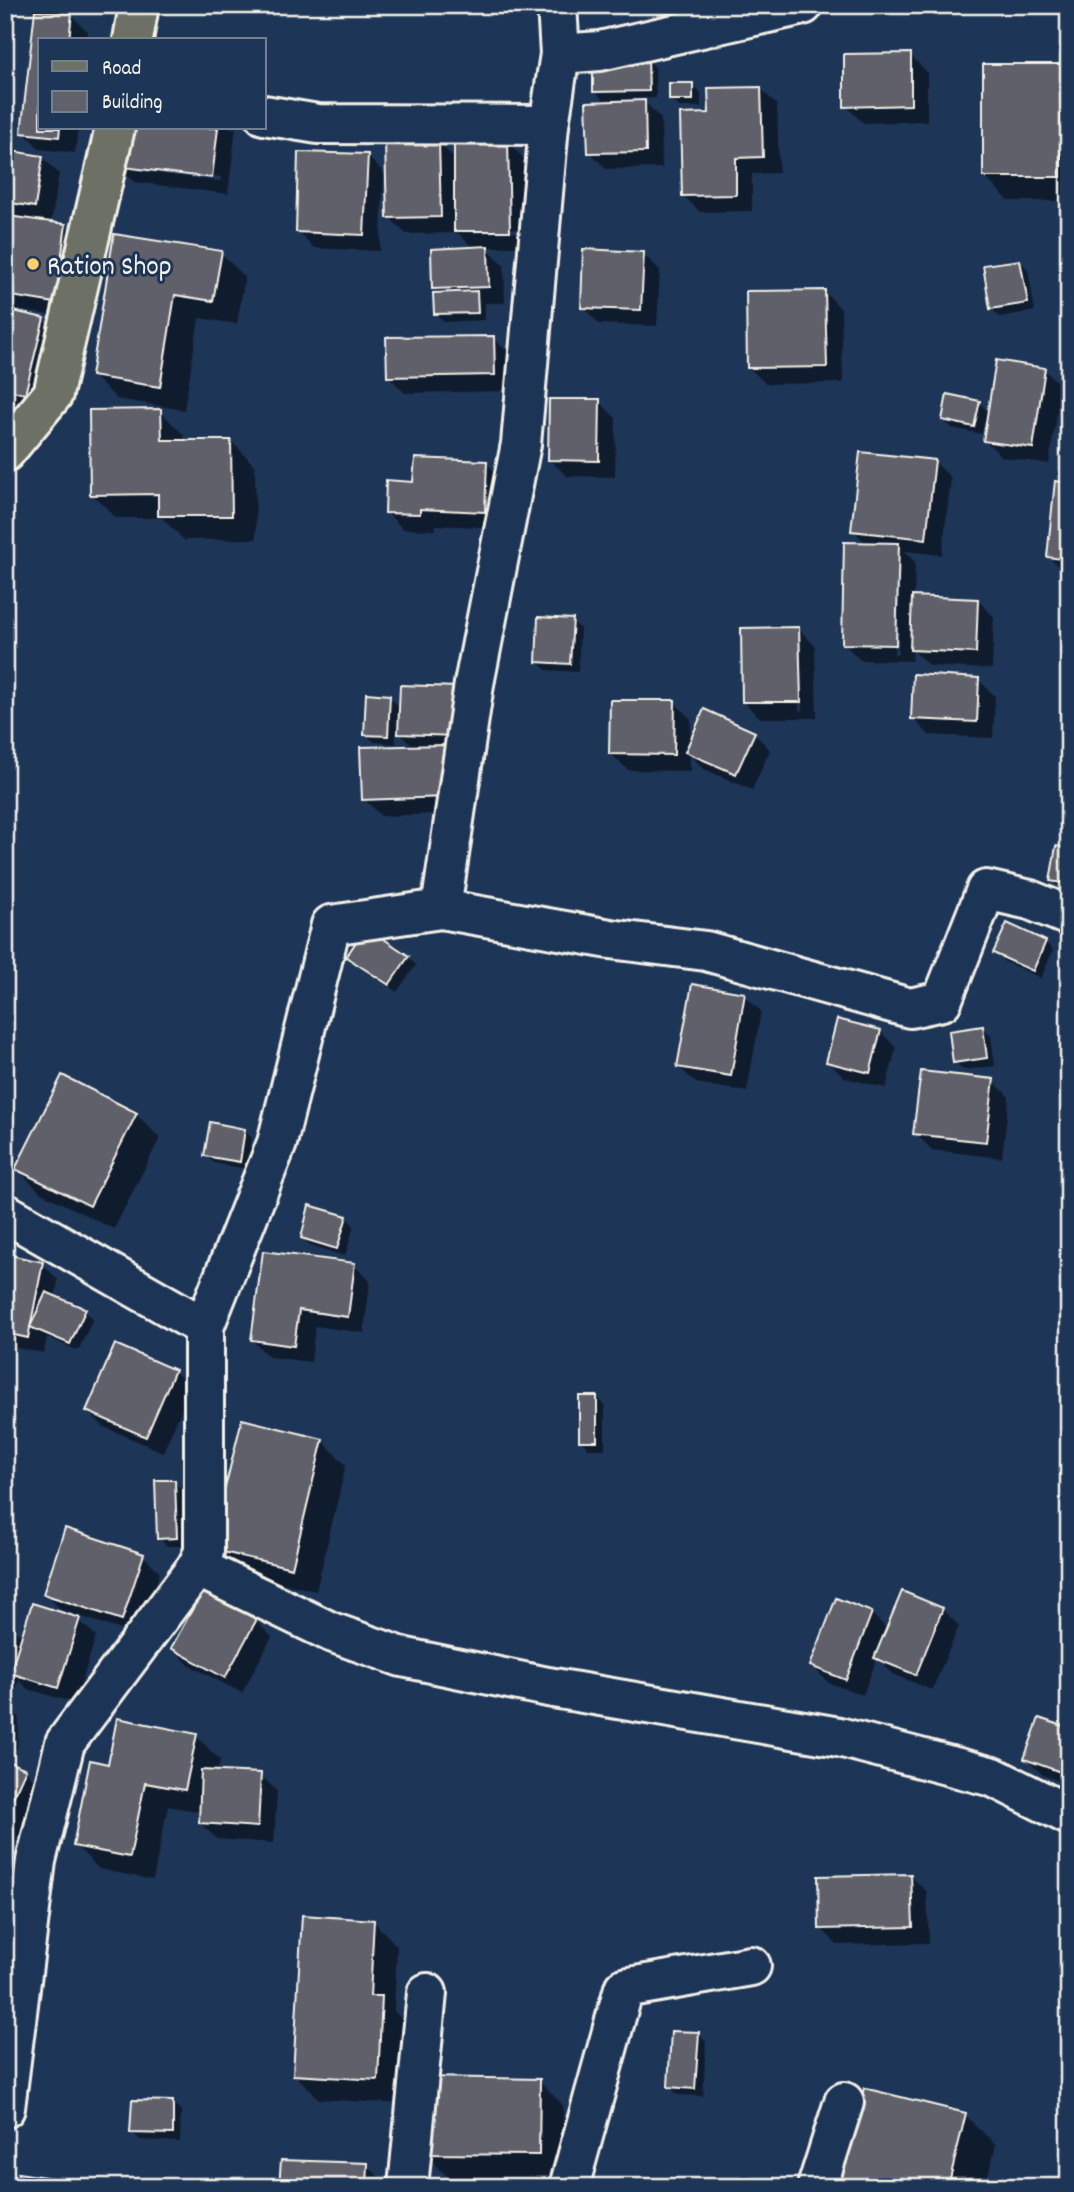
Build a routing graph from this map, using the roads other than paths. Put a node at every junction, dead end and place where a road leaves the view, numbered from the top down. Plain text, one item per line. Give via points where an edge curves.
1 (139, 5) edge
2 (558, 5) edge
3 (803, 5) edge
4 (133, 38) edge
5 (561, 54) junction
6 (266, 116) edge
7 (549, 125) junction
8 (115, 130) edge
9 (5, 452) edge
10 (441, 909) junction
11 (1069, 916) edge
12 (5, 1213) edge
13 (204, 1327) junction
14 (197, 1567) junction
15 (1069, 1815) edge
16 (751, 1966) dead end
17 (427, 1993) dead end
18 (844, 2102) dead end
19 (5, 2108) edge
20 (408, 2187) edge
21 (569, 2187) edge
22 (817, 2187) edge

1 - 4 main road
2 - 5 street
3 - 5 street via 600,51
5 - 7 street
6 - 7 street via 318,124
7 - 10 street via 522,444 474,684
8 - 9 main road via 53,394
10 - 11 street via 705,951 910,1008 942,1001 986,890 1030,900
10 - 13 street via 331,925 276,1143
12 - 13 street
13 - 14 street via 204,1552
14 - 15 street via 331,1632 402,1657 839,1737 993,1777
14 - 19 street via 65,1743 36,1861
16 - 21 street via 624,1988
17 - 20 street
18 - 22 street

